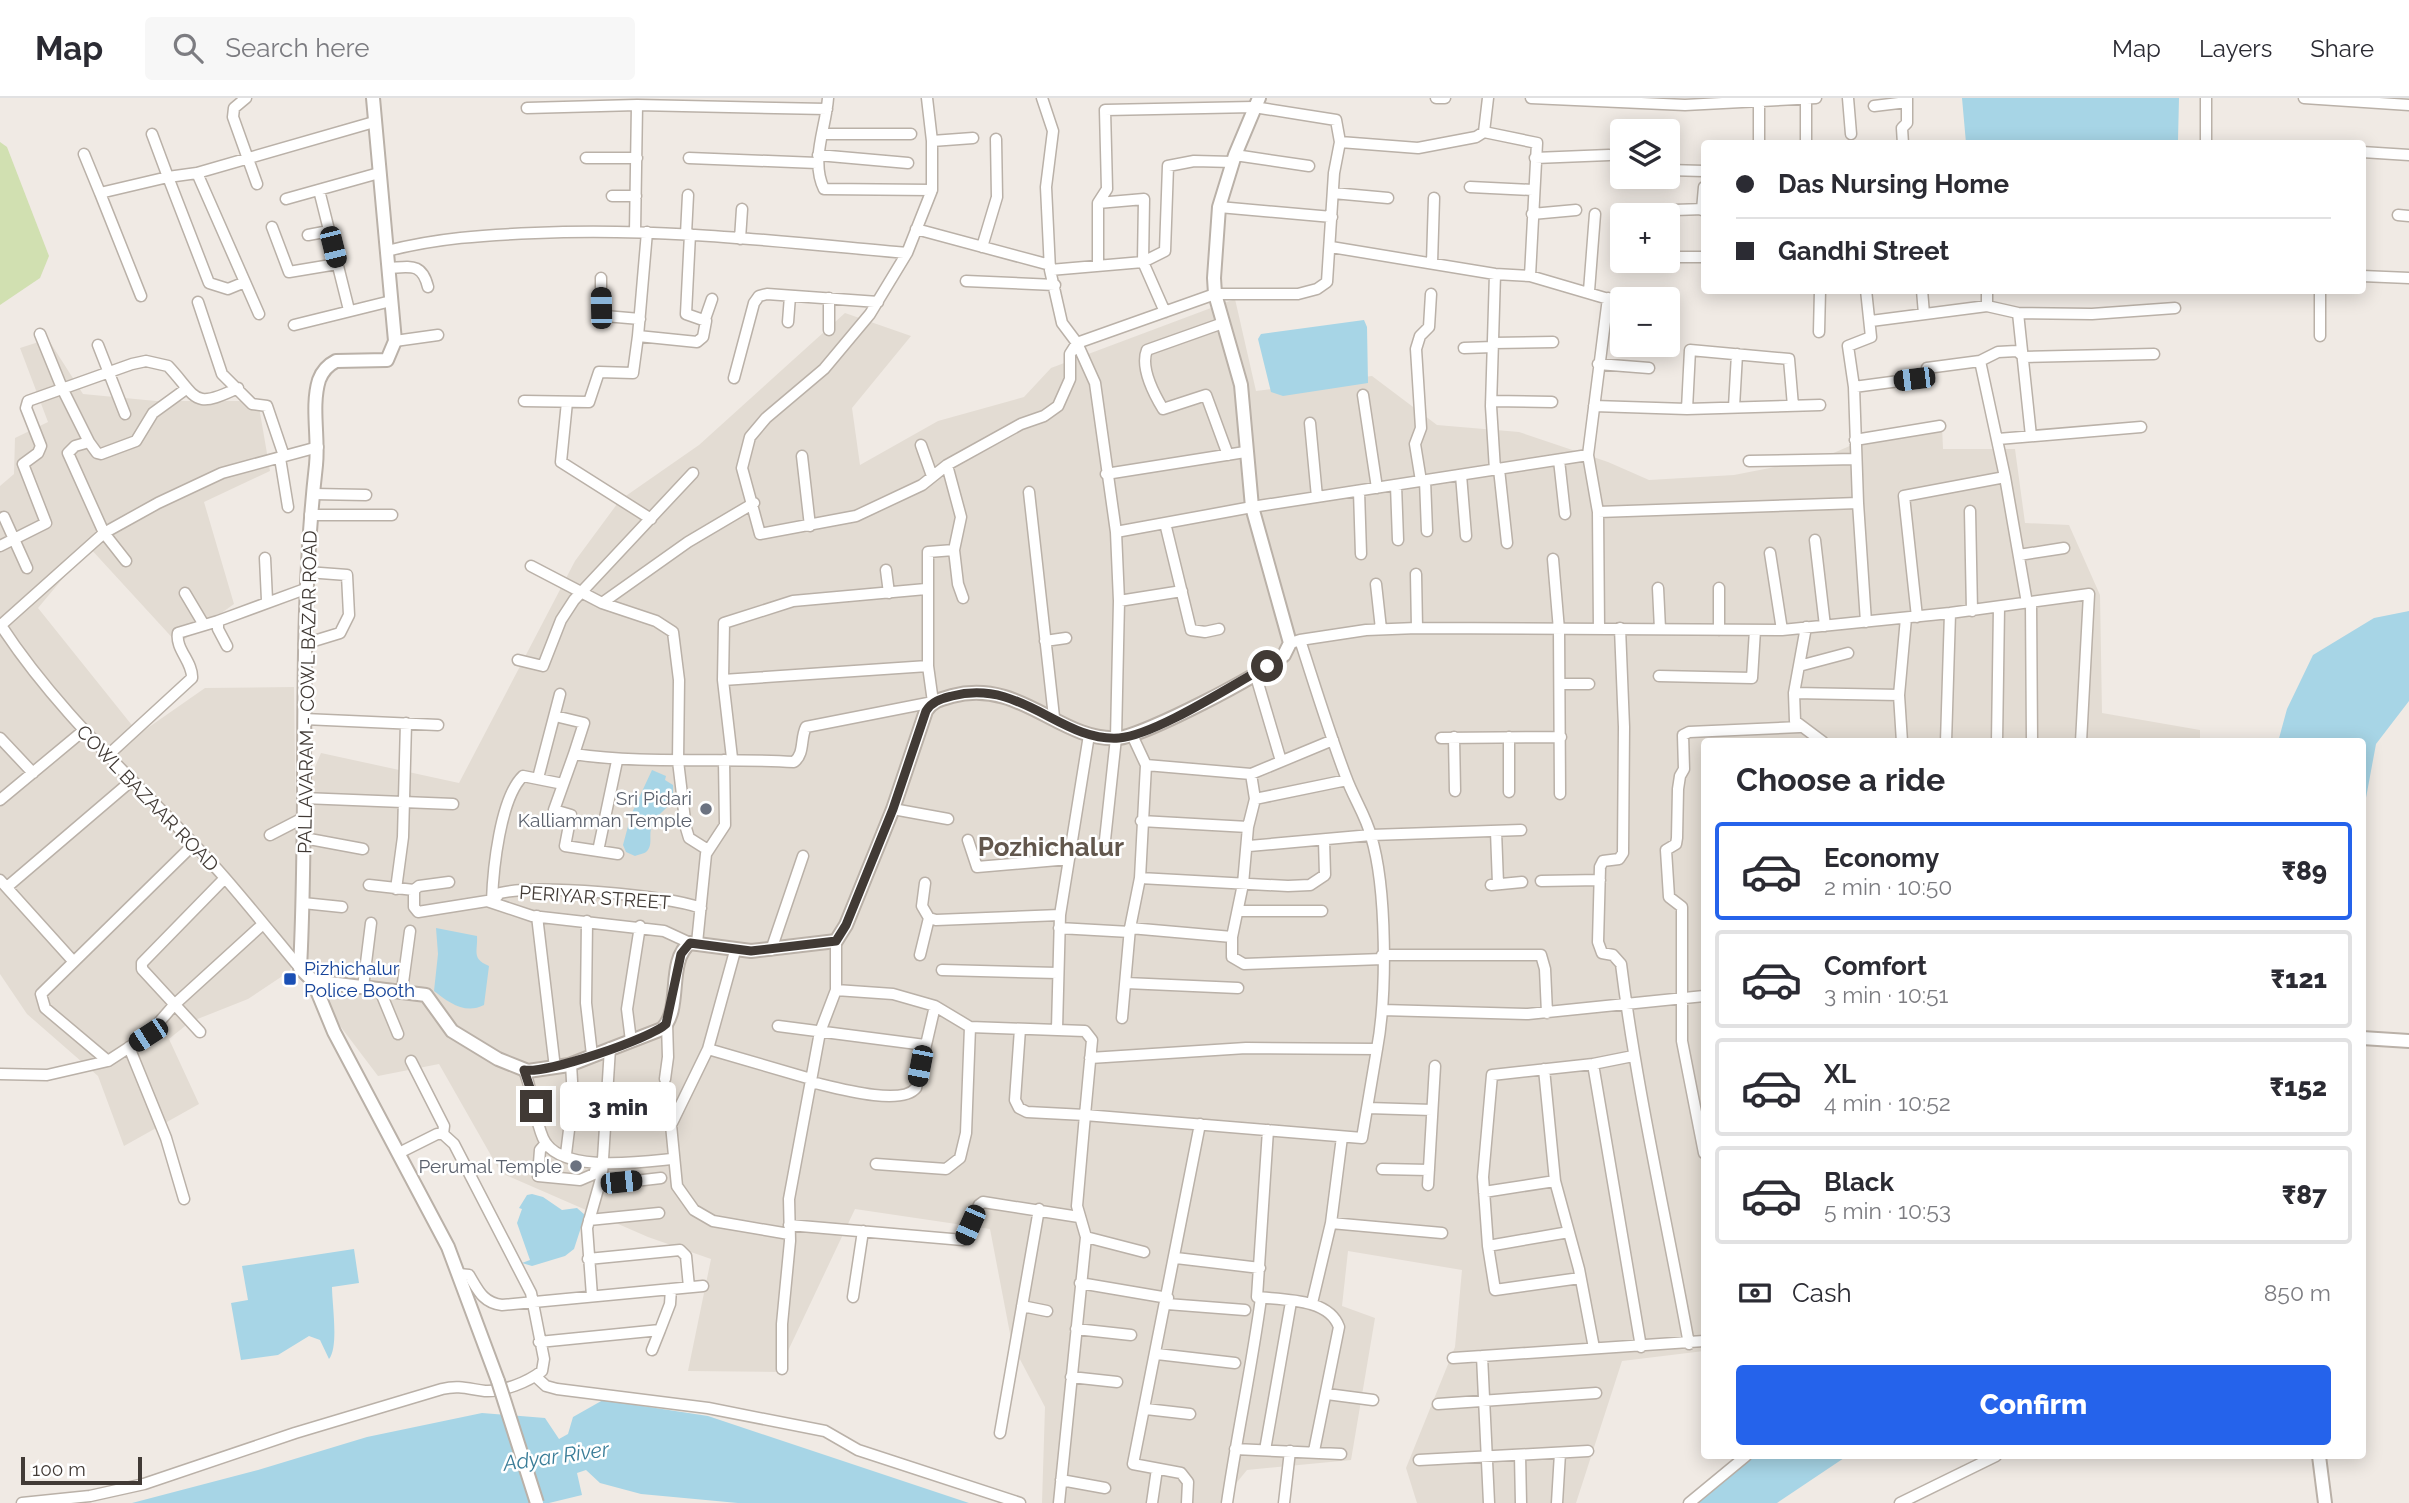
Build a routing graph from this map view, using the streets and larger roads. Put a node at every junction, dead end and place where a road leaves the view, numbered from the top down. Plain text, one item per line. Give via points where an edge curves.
1 (246, 98) edge
2 (373, 98) edge
3 (828, 98) edge
4 (927, 98) edge
5 (1042, 98) edge
6 (1116, 98) edge
7 (1436, 98) edge
8 (1445, 98) edge
9 (1488, 98) edge
10 (1531, 98) edge
11 (1544, 98) edge
12 (1816, 98) edge
13 (1848, 98) edge
14 (2206, 98) edge
15 (2304, 98) edge
16 (1806, 99) edge
17 (1595, 100) edge
18 (1907, 100) edge
19 (1642, 101) edge
20 (1760, 101) edge
21 (620, 102) edge
22 (672, 102) edge
23 (720, 102) edge
24 (1685, 102) edge
25 (1256, 103) edge
26 (637, 105) junction
27 (2409, 105) edge
28 (1874, 106) dead end
29 (527, 108) dead end
30 (827, 109) junction
31 (1116, 110) junction
32 (374, 122) junction
33 (1483, 132) junction
34 (152, 134) dead end
35 (823, 134) junction
36 (911, 134) dead end
37 (1851, 134) dead end
38 (973, 138) dead end
39 (996, 139) dead end
40 (1759, 140) edge
41 (1806, 140) edge
42 (1903, 140) edge
43 (2206, 140) edge
44 (932, 141) junction
45 (1340, 142) junction
46 (2366, 152) edge
47 (84, 154) dead end
48 (1609, 155) dead end
49 (2409, 155) edge
50 (248, 156) junction
51 (586, 158) dead end
52 (637, 158) junction
53 (689, 158) dead end
54 (1234, 158) junction
55 (1535, 158) junction
56 (818, 159) junction
57 (908, 163) dead end
58 (1309, 166) dead end
59 (1680, 170) edge
60 (1701, 171) edge
61 (197, 173) junction
62 (379, 173) junction
63 (168, 177) junction
64 (257, 184) dead end
65 (1470, 187) dead end
66 (319, 190) junction
67 (932, 190) junction
68 (1533, 190) junction
69 (100, 193) junction
70 (1333, 194) junction
71 (688, 195) dead end
72 (612, 196) dead end
73 (636, 196) junction
74 (286, 198) dead end
75 (1388, 198) dead end
76 (1434, 198) dead end
77 (1098, 203) junction
78 (1219, 207) junction
79 (742, 209) dead end
80 (1576, 210) dead end
81 (1701, 210) edge
82 (1680, 211) edge
83 (1532, 214) junction
84 (1595, 214) dead end
85 (2398, 215) dead end
86 (2409, 216) edge
87 (1332, 217) junction
88 (272, 227) dead end
89 (916, 229) junction
90 (329, 230) junction
91 (635, 232) junction
92 (647, 232) junction
93 (688, 234) junction
94 (308, 235) dead end
95 (740, 239) junction
96 (982, 247) junction
97 (1331, 247) junction
98 (387, 251) junction
99 (907, 253) junction
100 (1680, 257) edge
101 (1701, 257) edge
102 (1143, 262) junction
103 (1432, 263) junction
104 (337, 264) junction
105 (1098, 266) junction
106 (1050, 267) junction
107 (388, 268) junction
108 (1495, 274) junction
109 (1530, 276) junction
110 (2366, 276) edge
111 (601, 278) dead end
112 (2409, 278) edge
113 (965, 281) dead end
114 (245, 282) junction
115 (1055, 285) junction
116 (428, 287) dead end
117 (1589, 291) junction
118 (1431, 293) dead end
119 (1215, 294) junction
120 (1821, 294) edge
121 (1867, 294) edge
122 (1922, 294) edge
123 (1987, 294) edge
124 (2319, 294) edge
125 (141, 296) dead end
126 (790, 296) junction
127 (829, 298) junction
128 (712, 299) dead end
129 (1608, 299) joint
130 (198, 302) dead end
131 (391, 302) junction
132 (877, 302) junction
133 (1987, 306) junction
134 (2175, 308) dead end
135 (349, 310) junction
136 (1165, 312) junction
137 (2018, 313) junction
138 (259, 314) dead end
139 (1924, 314) junction
140 (640, 319) junction
141 (705, 319) junction
142 (1871, 321) junction
143 (788, 322) dead end
144 (1223, 323) junction
145 (294, 325) dead end
146 (829, 330) dead end
147 (1819, 332) dead end
148 (40, 334) dead end
149 (438, 335) dead end
150 (638, 336) junction
151 (2320, 336) dead end
152 (395, 341) junction
153 (1553, 342) dead end
154 (1077, 343) junction
155 (98, 345) dead end
156 (1493, 345) junction
157 (1464, 348) dead end
158 (1737, 354) junction
159 (2154, 354) dead end
160 (2024, 357) junction
161 (1980, 361) junction
162 (1598, 364) junction
163 (1649, 368) dead end
164 (1927, 368) dead end
165 (108, 372) junction
166 (734, 378) dead end
167 (1914, 379) dead end
168 (1854, 387) junction
169 (62, 388) junction
170 (238, 388) junction
171 (186, 389) junction
172 (1363, 396) dead end
173 (524, 401) dead end
174 (1491, 401) junction
175 (567, 402) junction
176 (1552, 402) dead end
177 (1820, 405) dead end
178 (1793, 406) junction
179 (1594, 407) junction
180 (1734, 407) junction
181 (1687, 409) junction
182 (125, 414) dead end
183 (1310, 423) dead end
184 (1940, 426) dead end
185 (2141, 427) dead end
186 (2031, 436) junction
187 (1998, 439) junction
188 (1855, 440) junction
189 (89, 442) junction
190 (921, 444) dead end
191 (318, 447) junction
192 (1245, 452) junction
193 (1228, 455) junction
194 (1588, 455) junction
195 (802, 456) dead end
196 (282, 457) junction
197 (1856, 459) junction
198 (1559, 460) junction
199 (1749, 461) dead end
200 (947, 465) junction
201 (1497, 469) junction
202 (693, 474) dead end
203 (1106, 474) junction
204 (1461, 475) junction
205 (932, 476) junction
206 (2006, 477) junction
207 (1423, 481) junction
208 (1396, 485) junction
209 (1377, 488) junction
210 (1359, 491) junction
211 (1029, 492) dead end
212 (313, 494) junction
213 (366, 495) dead end
214 (1317, 497) junction
215 (754, 503) junction
216 (1858, 503) junction
217 (288, 506) dead end
218 (1252, 507) junction
219 (1970, 511) dead end
220 (1598, 512) junction
221 (1565, 514) dead end
222 (310, 515) junction
223 (393, 515) dead end
224 (4, 517) dead end
225 (651, 519) junction
226 (1165, 523) junction
227 (810, 526) junction
228 (1427, 531) dead end
229 (1116, 532) junction
230 (104, 533) junction
231 (1466, 536) dead end
232 (15, 540) junction
233 (1398, 540) dead end
234 (1815, 540) dead end
235 (1507, 543) dead end
236 (0, 546) edge
237 (2064, 548) dead end
238 (954, 550) junction
239 (1770, 553) dead end
240 (1361, 554) dead end
241 (2019, 555) junction
242 (265, 558) dead end
243 (1553, 559) dead end
244 (126, 561) dead end
245 (531, 566) dead end
246 (27, 568) dead end
247 (887, 570) dead end
248 (307, 572) junction
249 (1416, 574) dead end
250 (1376, 583) dead end
251 (1658, 588) dead end
252 (1719, 588) dead end
253 (305, 589) junction
254 (926, 589) junction
255 (1182, 591) junction
256 (584, 592) junction
257 (186, 593) dead end
258 (889, 593) junction
259 (963, 598) dead end
260 (267, 600) junction
261 (1119, 601) junction
262 (602, 603) junction
263 (2029, 603) junction
264 (1999, 607) junction
265 (1972, 611) junction
266 (1950, 613) junction
267 (1912, 617) junction
268 (218, 621) junction
269 (1866, 622) junction
270 (0, 625) edge
271 (204, 625) junction
272 (1825, 626) junction
273 (1806, 627) junction
274 (1418, 628) junction
275 (1620, 628) junction
276 (1219, 629) dead end
277 (1381, 629) junction
278 (1599, 629) junction
279 (1660, 629) junction
280 (1755, 629) junction
281 (1559, 630) junction
282 (1719, 630) junction
283 (1782, 630) junction
284 (1066, 638) dead end
285 (1045, 641) junction
286 (1295, 641) junction
287 (304, 644) junction
288 (227, 646) dead end
289 (1848, 653) dead end
290 (518, 660) dead end
291 (928, 666) junction
292 (1799, 666) junction
293 (1255, 673) junction
294 (1659, 676) dead end
295 (723, 680) junction
296 (1560, 684) junction
297 (1590, 684) dead end
298 (1794, 693) junction
299 (560, 694) dead end
300 (1899, 695) junction
301 (933, 702) junction
302 (555, 716) junction
303 (1054, 717) junction
304 (304, 719) junction
305 (406, 723) junction
306 (438, 724) dead end
307 (1800, 727) junction
308 (1732, 730) junction
309 (83, 731) junction
310 (1089, 735) junction
311 (1132, 735) junction
312 (1454, 737) junction
313 (1509, 737) junction
314 (1561, 737) junction
315 (0, 738) edge
316 (1116, 738) junction
317 (1441, 738) dead end
318 (1732, 738) edge
319 (1817, 738) edge
320 (1902, 738) edge
321 (1946, 738) edge
322 (1997, 738) edge
323 (2032, 738) edge
324 (2081, 738) edge
325 (1333, 740) junction
326 (574, 754) junction
327 (106, 757) junction
328 (728, 759) junction
329 (617, 761) junction
330 (678, 761) junction
331 (1281, 761) junction
332 (1146, 765) junction
333 (33, 773) junction
334 (1251, 774) junction
335 (538, 778) junction
336 (1347, 780) junction
337 (130, 782) junction
338 (563, 784) junction
339 (1455, 791) dead end
340 (1509, 792) dead end
341 (1560, 794) dead end
342 (303, 798) junction
343 (1255, 799) junction
344 (0, 800) edge
345 (402, 803) junction
346 (453, 804) dead end
347 (893, 809) junction
348 (303, 818) junction
349 (948, 819) dead end
350 (1141, 821) junction
351 (1248, 827) junction
352 (1521, 830) dead end
353 (1496, 831) junction
354 (270, 835) dead end
355 (1371, 835) junction
356 (304, 838) junction
357 (1324, 839) junction
358 (968, 840) dead end
359 (1105, 840) dead end
360 (193, 845) junction
361 (1248, 846) junction
362 (363, 849) dead end
363 (708, 850) junction
364 (598, 851) junction
365 (618, 854) dead end
366 (803, 856) dead end
367 (1069, 859) junction
368 (225, 878) junction
369 (1140, 878) junction
370 (1600, 880) junction
371 (1541, 881) dead end
372 (449, 882) dead end
373 (1522, 882) dead end
374 (925, 883) dead end
375 (4, 884) edge
376 (1243, 884) junction
377 (369, 886) dead end
378 (396, 889) junction
379 (414, 890) junction
380 (492, 902) junction
381 (303, 904) junction
382 (342, 907) dead end
383 (701, 908) junction
384 (1238, 911) junction
385 (1322, 911) dead end
386 (1060, 915) junction
387 (537, 916) junction
388 (929, 918) junction
389 (587, 921) junction
390 (371, 923) dead end
391 (263, 924) junction
392 (640, 926) junction
393 (1059, 928) junction
394 (410, 930) dead end
395 (1130, 930) junction
396 (1232, 937) junction
397 (836, 941) junction
398 (694, 943) junction
399 (771, 950) junction
400 (735, 951) junction
401 (920, 955) dead end
402 (1383, 957) junction
403 (73, 961) junction
404 (300, 968) junction
405 (942, 970) dead end
406 (1058, 973) junction
407 (313, 981) junction
408 (1126, 983) junction
409 (363, 987) junction
410 (379, 988) junction
411 (1238, 988) dead end
412 (402, 990) junction
413 (836, 990) junction
414 (1701, 996) edge
415 (1680, 997) junction
416 (174, 1005) junction
417 (1626, 1005) junction
418 (935, 1006) junction
419 (1382, 1010) junction
420 (1547, 1013) junction
421 (1122, 1018) dead end
422 (667, 1023) junction
423 (778, 1026) dead end
424 (971, 1027) junction
425 (1020, 1028) junction
426 (821, 1029) junction
427 (1058, 1029) junction
428 (200, 1032) dead end
429 (398, 1034) dead end
430 (2366, 1038) edge
431 (631, 1041) junction
432 (2409, 1041) edge
433 (925, 1045) junction
434 (129, 1047) junction
435 (610, 1048) junction
436 (708, 1049) junction
437 (1377, 1049) junction
438 (592, 1055) junction
439 (1633, 1056) junction
440 (1090, 1058) junction
441 (411, 1060) dead end
442 (108, 1061) junction
443 (570, 1064) junction
444 (1593, 1064) junction
445 (1434, 1066) dead end
446 (555, 1068) junction
447 (1544, 1069) junction
448 (524, 1070) junction
449 (0, 1074) edge
450 (665, 1079) dead end
451 (811, 1081) junction
452 (1368, 1108) junction
453 (1432, 1110) junction
454 (1084, 1115) junction
455 (1200, 1124) junction
456 (1268, 1130) junction
457 (443, 1134) junction
458 (1342, 1137) junction
459 (1701, 1139) edge
460 (546, 1143) junction
461 (399, 1153) junction
462 (566, 1154) junction
463 (672, 1159) junction
464 (876, 1164) dead end
465 (600, 1165) junction
466 (1382, 1169) dead end
467 (1429, 1170) junction
468 (661, 1178) dead end
469 (1555, 1181) junction
470 (600, 1185) junction
471 (1429, 1185) dead end
472 (1484, 1192) junction
473 (184, 1199) dead end
474 (1039, 1209) junction
475 (659, 1213) dead end
476 (1079, 1217) junction
477 (589, 1220) junction
478 (1331, 1223) junction
479 (789, 1230) junction
480 (863, 1231) junction
481 (1569, 1232) junction
482 (1442, 1233) dead end
483 (1086, 1237) junction
484 (1488, 1246) junction
485 (1144, 1252) dead end
486 (1176, 1258) junction
487 (589, 1259) junction
488 (1260, 1268) junction
489 (459, 1274) junction
490 (1580, 1278) junction
491 (1080, 1283) junction
492 (703, 1286) dead end
493 (689, 1287) junction
494 (671, 1289) junction
495 (592, 1296) junction
496 (853, 1297) dead end
497 (1261, 1297) junction
498 (1168, 1301) junction
499 (534, 1302) junction
500 (1291, 1302) junction
501 (1312, 1303) junction
502 (1022, 1306) junction
503 (1245, 1310) dead end
504 (1047, 1311) dead end
505 (1076, 1329) junction
506 (660, 1330) junction
507 (1131, 1335) dead end
508 (540, 1342) junction
509 (1701, 1342) edge
510 (1689, 1344) junction
511 (1640, 1347) junction
512 (1594, 1348) junction
513 (652, 1350) dead end
514 (1157, 1354) junction
515 (1482, 1356) junction
516 (1453, 1358) dead end
517 (1235, 1363) dead end
518 (782, 1369) dead end
519 (535, 1376) junction
520 (1071, 1377) junction
521 (1117, 1382) dead end
522 (1596, 1393) dead end
523 (1327, 1394) junction
524 (1373, 1400) dead end
525 (1484, 1402) junction
526 (1438, 1404) dead end
527 (1146, 1409) junction
528 (1190, 1414) dead end
529 (1000, 1433) dead end
530 (1235, 1449) junction
531 (1265, 1450) junction
532 (1290, 1451) junction
533 (1314, 1451) junction
534 (1588, 1451) dead end
535 (1560, 1453) junction
536 (1341, 1454) dead end
537 (1520, 1455) junction
538 (1488, 1456) junction
539 (1742, 1459) edge
540 (1990, 1459) edge
541 (2319, 1459) edge
542 (1419, 1460) dead end
543 (1157, 1469) junction
544 (1061, 1480) junction
545 (1105, 1488) dead end
546 (22, 1503) edge
547 (537, 1503) edge
548 (1020, 1503) edge
549 (1059, 1503) edge
550 (1152, 1503) edge
551 (1187, 1503) edge
552 (1227, 1503) edge
553 (1284, 1503) edge
554 (1489, 1503) edge
555 (1521, 1503) edge
556 (1557, 1503) edge
557 (1689, 1503) edge
558 (1900, 1503) edge
559 (2325, 1503) edge

1 - 50 street via 234,108 233,117
2 - 32 street
3 - 30 street
4 - 44 street
5 - 106 street via 1053,131 1046,187
6 - 31 street
7 - 8 street
9 - 33 street
10 - 11 street
11 - 17 street
12 - 16 street
13 - 37 street
14 - 43 street
15 - 27 street
16 - 20 street
16 - 41 street
17 - 19 street
18 - 28 street
18 - 42 street
19 - 24 street
20 - 24 street
20 - 40 street
21 - 26 street
21 - 29 street
22 - 23 street
22 - 26 street
23 - 30 street
25 - 31 street
25 - 45 street via 1336,120
25 - 54 street
26 - 52 street
30 - 35 street
31 - 77 street via 1105,110 1107,189
32 - 50 street
32 - 62 street
33 - 45 street via 1418,148
33 - 55 street via 1537,144
34 - 63 street
35 - 36 street
35 - 56 street
38 - 44 street
39 - 96 street via 997,197
44 - 67 street
45 - 70 street
46 - 49 street
47 - 69 street
48 - 55 street
50 - 61 street
50 - 64 street
51 - 52 street
52 - 73 street
53 - 56 street
54 - 58 street
54 - 78 street
54 - 102 street via 1168,166 1165,251
55 - 68 street
56 - 57 street
56 - 67 street via 818,178 830,191
59 - 60 street
61 - 63 street
61 - 114 street
62 - 66 street
62 - 98 street
63 - 69 street
63 - 114 street via 209,282 228,289
65 - 68 street
66 - 74 street
66 - 90 street
67 - 89 street
68 - 83 street
69 - 125 street
70 - 75 street
70 - 87 street
71 - 93 street
72 - 73 street
73 - 91 street
76 - 103 street
77 - 102 street via 1144,199
77 - 105 street
78 - 87 street
78 - 119 street
79 - 95 street
80 - 83 street
81 - 82 street
83 - 109 street
84 - 117 street
85 - 86 street
87 - 97 street
88 - 104 street via 289,272
89 - 96 street
89 - 99 street
90 - 94 street
90 - 104 street
91 - 92 street
91 - 98 street via 452,237
92 - 93 street
92 - 140 street
93 - 95 street
93 - 141 street via 685,314
95 - 99 street
96 - 106 street
97 - 103 street
97 - 119 street via 1324,287 1298,293
98 - 107 street
99 - 132 street
100 - 101 street
102 - 105 street
102 - 136 street
103 - 108 street
104 - 135 street
105 - 106 street
106 - 115 street
107 - 116 street via 416,268 425,274
107 - 131 street
108 - 109 street
108 - 156 street
109 - 117 street
110 - 112 street
111 - 140 street via 605,316
113 - 115 street
114 - 138 street
115 - 154 street via 1062,323
117 - 129 street
118 - 207 street via 1429,327 1416,349 1421,428 1415,444
119 - 136 street
119 - 144 street
120 - 147 street
121 - 142 street
122 - 139 street
123 - 133 street
124 - 151 street
126 - 127 street
126 - 143 street
126 - 166 street via 767,294 754,303
127 - 132 street
127 - 146 street
128 - 141 street
129 - 162 street
130 - 170 street via 222,374
131 - 135 street
131 - 152 street
132 - 215 street via 824,369 750,437 742,468
133 - 137 street
133 - 139 street
134 - 137 street
135 - 145 street
136 - 154 street
137 - 160 street
139 - 142 street
140 - 150 street
141 - 150 street via 700,342
142 - 168 street via 1871,337 1848,346
144 - 192 street via 1241,385
144 - 193 street via 1147,350 1144,357 1163,409 1206,395
148 - 169 street
149 - 152 street
150 - 175 street via 633,373 599,372 591,400
152 - 191 street, PALLAVARAM - COWL BAZAR ROAD via 387,360 336,361 323,372
153 - 156 street
154 - 200 street via 1070,354 1070,379 1058,406
154 - 203 street via 1095,383
155 - 165 street
156 - 157 street
156 - 174 street
158 - 178 street via 1789,359
158 - 180 street
158 - 181 street via 1690,350
159 - 160 street
160 - 161 street via 2017,351 1998,352
160 - 186 street
161 - 164 street
161 - 187 street
162 - 163 street
162 - 179 street
165 - 169 street
165 - 171 street via 146,361 161,364 171,369
165 - 182 street
167 - 168 street
168 - 188 street
169 - 189 street
169 - 232 street via 26,404 41,446 23,464 46,523
170 - 171 street via 210,401
170 - 196 street via 252,404 267,406
171 - 189 street via 153,413 136,441 102,454
172 - 209 street
173 - 175 street
174 - 176 street
174 - 201 street
175 - 225 street via 561,462
177 - 178 street
178 - 180 street
179 - 181 street
179 - 194 street
180 - 181 street
183 - 214 street
184 - 188 street
185 - 186 street
186 - 187 street
187 - 206 street
188 - 197 street
189 - 230 street via 71,449 68,456
190 - 205 street
191 - 196 street
191 - 212 street, PALLAVARAM - COWL BAZAR ROAD
192 - 193 street
192 - 218 street
193 - 203 street
194 - 198 street
194 - 220 street
195 - 227 street
196 - 217 street
196 - 230 street via 222,473
197 - 199 street
197 - 216 street
198 - 201 street
198 - 221 street
200 - 205 street
200 - 238 street via 961,517
201 - 204 street
201 - 235 street
202 - 225 street
203 - 229 street
204 - 207 street
204 - 231 street
205 - 227 street via 856,516
206 - 241 street
206 - 267 street via 1904,496
207 - 208 street
207 - 228 street
208 - 209 street
208 - 233 street
209 - 210 street
210 - 214 street
210 - 240 street
211 - 285 street
212 - 213 street
212 - 222 street, PALLAVARAM - COWL BAZAR ROAD
214 - 218 street
215 - 227 street via 760,534
215 - 262 street via 688,542
216 - 220 street
216 - 269 street
218 - 226 street
218 - 286 street
219 - 265 street
220 - 278 street
222 - 223 street
222 - 248 street, PALLAVARAM - COWL BAZAR ROAD
224 - 232 street
225 - 256 street
226 - 229 street
226 - 255 street
229 - 261 street
230 - 244 street
230 - 270 street
232 - 236 street
232 - 246 street
234 - 272 street
237 - 241 street
238 - 254 street via 928,552
238 - 259 street
239 - 283 street
241 - 263 street
242 - 260 street
243 - 281 street
245 - 256 street
247 - 258 street
248 - 253 street, PALLAVARAM - COWL BAZAR ROAD
248 - 287 street via 346,575 349,615 340,633
249 - 274 street
250 - 277 street
251 - 279 street
252 - 282 street
253 - 260 street
253 - 287 street, PALLAVARAM - COWL BAZAR ROAD
254 - 258 street
254 - 291 street
255 - 261 street
255 - 276 street via 1191,630
256 - 262 street
256 - 290 street via 561,620 543,666
257 - 271 street
258 - 295 street via 793,601 724,622
260 - 268 street
261 - 316 street
262 - 330 street via 656,621 673,632 679,680
263 - 264 street
263 - 323 street
263 - 324 street via 2089,594
264 - 265 street
264 - 322 street
265 - 266 street
266 - 267 street
266 - 321 street
267 - 269 street
267 - 300 street
268 - 271 street
268 - 288 street
269 - 272 street
270 - 309 street, COWL BAZAAR ROAD via 40,683
271 - 327 street via 176,636 192,678
272 - 273 street
273 - 283 street
273 - 292 street
274 - 277 street
274 - 281 street
275 - 278 street
275 - 279 street
275 - 370 street via 1623,853 1619,859 1603,861
277 - 286 street
278 - 281 street
279 - 282 street
280 - 282 street
280 - 283 street
280 - 294 street via 1752,678
281 - 296 street
284 - 285 street
285 - 303 street
286 - 293 street via 1280,659
286 - 325 street
287 - 304 street, PALLAVARAM - COWL BAZAR ROAD
289 - 292 street
291 - 295 street
291 - 301 street
292 - 298 street
293 - 311 street
293 - 331 street
295 - 328 street
296 - 297 street
296 - 314 street
298 - 300 street
298 - 307 street via 1795,721
299 - 302 street
300 - 320 street
301 - 303 street via 987,693
301 - 328 street via 806,727 801,754 794,762
301 - 347 street
302 - 326 street via 584,723
302 - 335 street
303 - 310 street
304 - 305 street
304 - 342 street, PALLAVARAM - COWL BAZAR ROAD
305 - 306 street
305 - 345 street
307 - 308 street
307 - 319 street
308 - 318 street
308 - 415 street via 1683,735 1677,838 1666,850 1669,897 1682,907
309 - 327 street, COWL BAZAAR ROAD
309 - 333 street
310 - 316 street
310 - 367 street
311 - 316 street
311 - 332 street
312 - 313 street
312 - 317 street
312 - 339 street
313 - 314 street
313 - 340 street
314 - 341 street
315 - 333 street
316 - 359 street
325 - 331 street
325 - 336 street
326 - 329 street
326 - 338 street
327 - 337 street, COWL BAZAAR ROAD
328 - 330 street
328 - 363 street via 725,825
329 - 330 street
329 - 364 street
330 - 363 street via 689,838
331 - 334 street
332 - 334 street
332 - 350 street
333 - 344 street
334 - 343 street
335 - 338 street
335 - 380 street via 523,776 515,786 494,858
336 - 343 street
336 - 355 street
337 - 360 street, COWL BAZAAR ROAD
337 - 375 street
338 - 364 street via 554,810 571,815 565,846
342 - 345 street
342 - 348 street, PALLAVARAM - COWL BAZAR ROAD
343 - 351 street
345 - 346 street
345 - 378 street
347 - 349 street
347 - 397 street
348 - 354 street
348 - 356 street, PALLAVARAM - COWL BAZAR ROAD
350 - 351 street
350 - 369 street
351 - 361 street
352 - 353 street
353 - 355 street
353 - 373 street via 1495,884
355 - 357 street
355 - 402 street
356 - 362 street
356 - 381 street, PALLAVARAM - COWL BAZAR ROAD
357 - 361 street
357 - 376 street via 1322,879 1299,886
358 - 367 street via 977,867
360 - 368 street, COWL BAZAAR ROAD
360 - 403 street
361 - 376 street
363 - 383 street
364 - 365 street
366 - 399 street
367 - 386 street
368 - 391 street, COWL BAZAAR ROAD
368 - 416 street via 142,963
369 - 376 street
369 - 395 street
370 - 371 street
370 - 417 street via 1598,942 1602,953 1619,959
372 - 379 street
374 - 388 street via 922,905
375 - 403 street
376 - 384 street
377 - 378 street
378 - 379 street
379 - 380 street via 418,912
380 - 383 street, PERIYAR STREET via 500,892 530,889 592,892
380 - 387 street
381 - 382 street
381 - 404 street, PALLAVARAM - COWL BAZAR ROAD
383 - 398 street
384 - 385 street
384 - 396 street
386 - 388 street
386 - 393 street
387 - 389 street
387 - 446 street
388 - 401 street
389 - 392 street
389 - 438 street via 586,1003
390 - 409 street
391 - 404 street, COWL BAZAAR ROAD
391 - 416 street
392 - 398 street
392 - 431 street via 627,1009
393 - 395 street
393 - 406 street
394 - 412 street
395 - 396 street
395 - 408 street
396 - 402 street via 1232,957 1244,964
397 - 399 street
397 - 413 street
398 - 400 street
398 - 422 street via 681,954
399 - 400 street
400 - 436 street
402 - 419 street
402 - 420 street via 1541,955
403 - 442 street via 41,994 40,1001
404 - 407 street
405 - 406 street
406 - 427 street
407 - 409 street
407 - 461 street via 334,1032
408 - 411 street
408 - 421 street
409 - 410 street
410 - 412 street
410 - 429 street
412 - 448 street via 426,995 452,1031
413 - 418 street via 892,994
413 - 426 street
414 - 415 street
415 - 417 street
415 - 459 street via 1683,1054
416 - 428 street
416 - 434 street via 148,1035
417 - 420 street
417 - 439 street
418 - 424 street
418 - 433 street
419 - 420 street
419 - 437 street
422 - 431 street
422 - 450 street
423 - 426 street
424 - 425 street
424 - 464 street via 966,1133 960,1158 946,1168
425 - 427 street
425 - 454 street via 1019,1108
426 - 433 street
426 - 451 street
427 - 440 street via 1090,1034
430 - 432 street
431 - 435 street
433 - 451 street via 916,1088 905,1096 894,1098
434 - 442 street
434 - 473 street
435 - 438 street
435 - 465 street
436 - 451 street
436 - 463 street via 675,1112
437 - 440 street via 1246,1048
437 - 452 street
438 - 443 street
439 - 444 street
439 - 510 street
440 - 454 street
441 - 457 street via 444,1126
442 - 449 street via 47,1075
443 - 446 street
443 - 462 street via 573,1098
444 - 447 street
444 - 511 street
445 - 453 street
446 - 448 street
447 - 469 street
447 - 472 street via 1492,1075
448 - 460 street
451 - 479 street via 789,1199
452 - 453 street
452 - 458 street via 1364,1137
453 - 467 street
454 - 455 street
454 - 476 street
455 - 456 street
455 - 486 street
456 - 458 street
456 - 488 street
457 - 461 street
457 - 499 street via 454,1144
458 - 478 street
460 - 462 street
460 - 465 street via 540,1150 538,1176 580,1180 589,1178
461 - 489 street
462 - 465 street
463 - 465 street
463 - 479 street via 677,1186 694,1210 713,1221
465 - 470 street
466 - 467 street
467 - 471 street
468 - 470 street
469 - 472 street
469 - 481 street
470 - 477 street
472 - 484 street
474 - 476 street
474 - 480 street via 983,1202 963,1240
474 - 502 street
475 - 477 street
476 - 483 street
477 - 487 street
478 - 482 street
478 - 501 street
479 - 480 street
479 - 518 street
480 - 496 street
481 - 484 street
481 - 490 street
483 - 485 street
483 - 491 street
484 - 490 street via 1495,1290
486 - 488 street
486 - 498 street
487 - 493 street via 680,1250 686,1256
487 - 495 street
488 - 497 street via 1257,1297
489 - 499 street via 469,1275 490,1304
489 - 547 street, bridge
490 - 512 street
491 - 498 street
491 - 505 street
492 - 493 street
493 - 494 street
494 - 495 street
494 - 506 street
495 - 499 street
497 - 500 street
497 - 530 street
498 - 503 street
498 - 514 street
499 - 508 street
500 - 501 street
500 - 531 street
501 - 523 street via 1339,1327
502 - 504 street
502 - 529 street
505 - 507 street
505 - 520 street
506 - 508 street
506 - 513 street
508 - 519 street via 544,1365
509 - 510 street
510 - 511 street
511 - 512 street
512 - 515 street
514 - 517 street
514 - 527 street
515 - 516 street
515 - 525 street
519 - 546 street via 494,1390 442,1389 133,1487
519 - 548 street via 557,1389 708,1408 832,1432 858,1450
520 - 521 street
520 - 544 street
522 - 525 street
523 - 524 street
523 - 533 street
525 - 526 street
525 - 538 street
527 - 528 street
527 - 543 street via 1133,1464
530 - 531 street
530 - 552 street
531 - 532 street
532 - 533 street
532 - 553 street
533 - 536 street
534 - 535 street
535 - 537 street
535 - 556 street
537 - 538 street
537 - 555 street
538 - 542 street
538 - 554 street
539 - 557 street
540 - 558 street
541 - 559 street
543 - 550 street
543 - 551 street via 1186,1477
544 - 545 street
544 - 549 street

